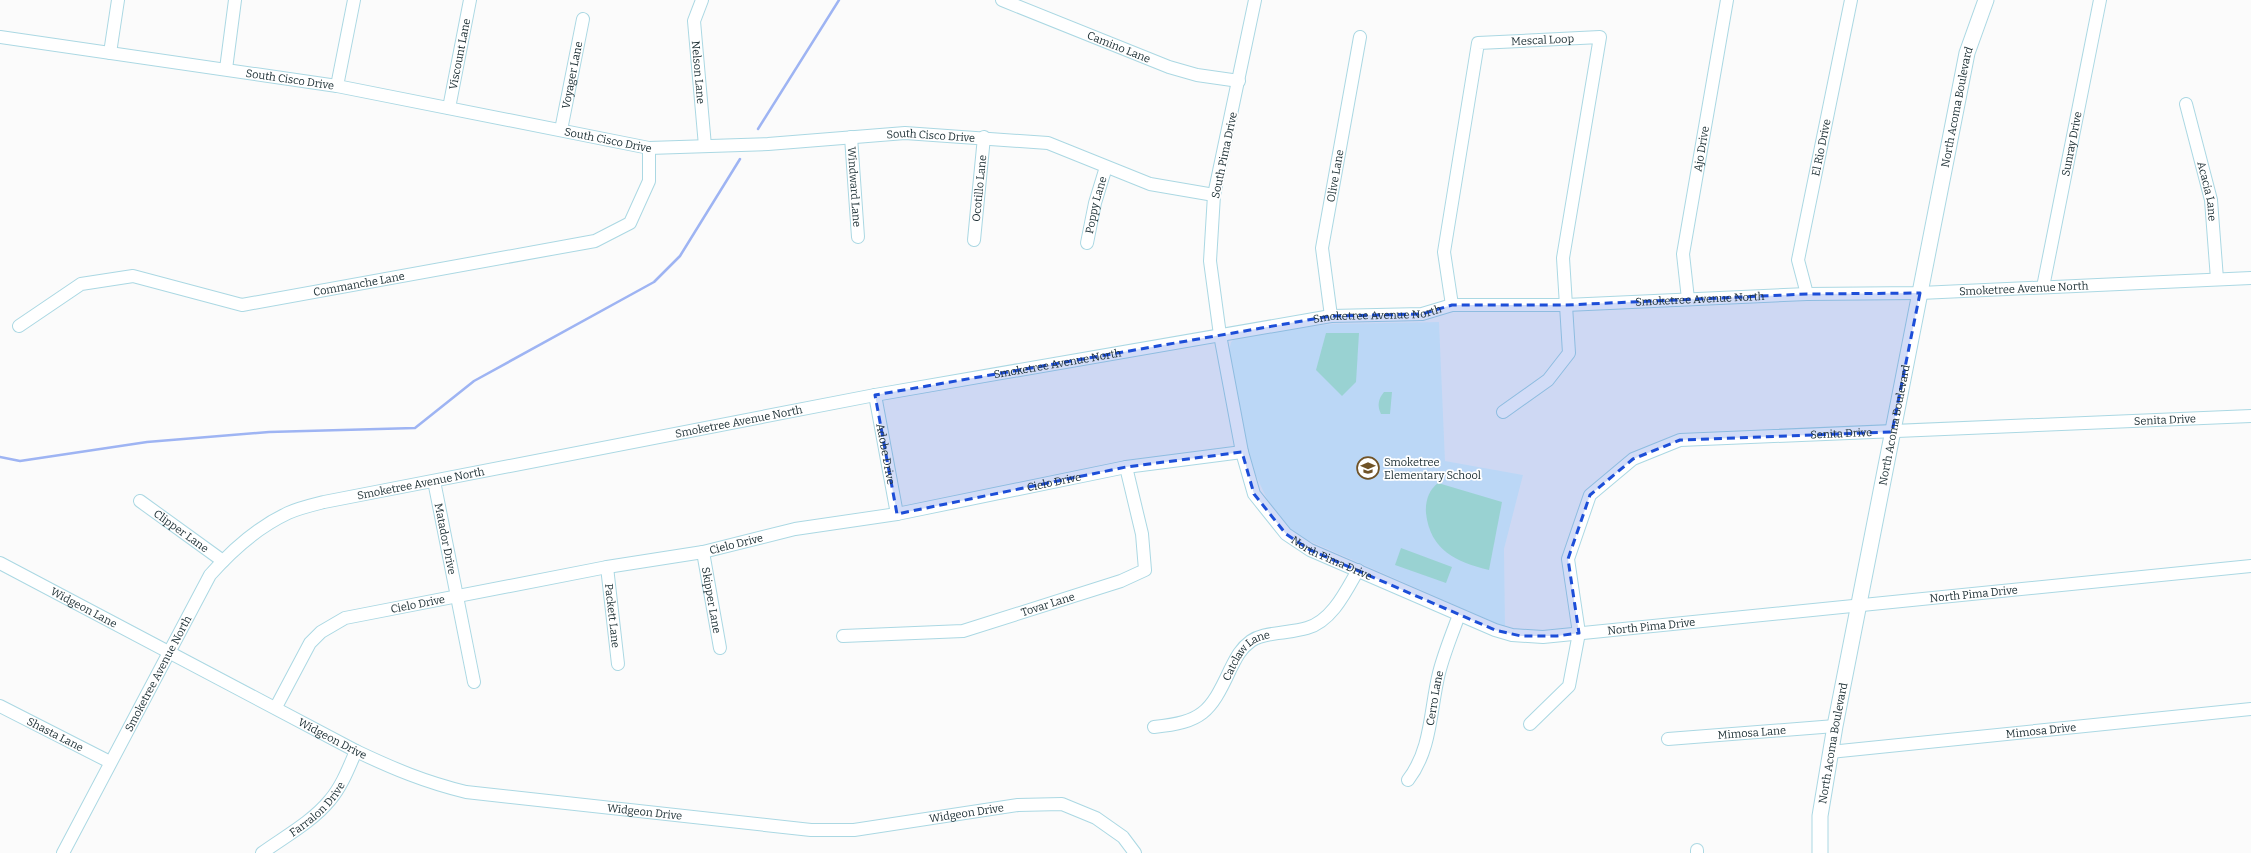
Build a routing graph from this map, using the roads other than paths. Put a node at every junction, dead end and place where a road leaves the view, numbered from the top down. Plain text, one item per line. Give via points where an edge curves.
1 (118, 0) edge
2 (236, 0) edge
3 (354, 0) edge
4 (470, 0) edge
5 (702, 0) edge
6 (1002, 0) edge
7 (1255, 0) edge
8 (1727, 0) edge
9 (1851, 0) edge
10 (1986, 0) edge
11 (2100, 0) edge
12 (583, 19) dead end
13 (1360, 36) dead end
14 (0, 37) edge
15 (110, 53) junction
16 (226, 69) junction
17 (1239, 81) junction
18 (337, 86) junction
19 (2186, 104) dead end
20 (449, 108) junction
21 (561, 130) junction
22 (850, 137) junction
23 (984, 137) junction
24 (705, 146) junction
25 (649, 148) junction
26 (1106, 167) junction
27 (1214, 195) junction
28 (858, 237) dead end
29 (974, 240) dead end
30 (1087, 243) dead end
31 (2251, 278) edge
32 (2216, 279) junction
33 (2044, 287) junction
34 (1920, 293) junction
35 (1807, 294) junction
36 (1688, 299) junction
37 (1452, 305) junction
38 (1566, 305) junction
39 (1331, 316) junction
40 (19, 326) dead end
41 (1220, 336) junction
42 (875, 395) junction
43 (1503, 412) dead end
44 (2251, 416) edge
45 (1892, 432) junction
46 (1242, 452) junction
47 (1126, 467) junction
48 (434, 481) junction
49 (140, 501) dead end
50 (896, 514) junction
51 (702, 552) junction
52 (223, 561) junction
53 (0, 564) edge
54 (2251, 566) edge
55 (607, 568) junction
56 (1358, 570) junction
57 (456, 598) junction
58 (1858, 607) junction
59 (1459, 615) junction
60 (1579, 633) junction
61 (843, 636) dead end
62 (720, 648) dead end
63 (168, 651) junction
64 (618, 664) dead end
65 (474, 682) dead end
66 (0, 706) edge
67 (276, 707) junction
68 (2251, 709) edge
69 (1530, 724) dead end
70 (1835, 726) junction
71 (1154, 727) dead end
72 (1668, 739) dead end
73 (356, 751) junction
74 (1830, 752) junction
75 (110, 762) junction
76 (1408, 780) dead end
77 (63, 853) edge
78 (262, 853) edge
79 (1135, 853) edge
80 (1820, 853) edge

1 - 15 street
2 - 16 street
3 - 18 street
4 - 20 street, Viscount Lane
5 - 24 street, Nelson Lane via 694,21
6 - 17 street, Camino Lane via 1181,71
7 - 17 street, South Pima Drive
8 - 36 street, Ajo Drive via 1683,254
9 - 35 street, El Rio Drive via 1798,260
10 - 34 main road, North Acoma Boulevard via 1967,53
11 - 33 street, Sunray Drive
12 - 21 street, Voyager Lane
13 - 39 street, Olive Lane via 1322,248
14 - 15 street, South Cisco Drive
15 - 16 street, South Cisco Drive
16 - 18 street, South Cisco Drive
17 - 27 street, South Pima Drive
18 - 20 street, South Cisco Drive
19 - 32 street, Acacia Lane via 2211,200
20 - 21 street, South Cisco Drive
21 - 25 street, South Cisco Drive
22 - 23 street, South Cisco Drive via 905,133
22 - 24 street, South Cisco Drive
22 - 28 street, Windward Lane
23 - 26 street, South Cisco Drive via 1048,143
23 - 29 street, Ocotillo Lane
24 - 25 street, South Cisco Drive
25 - 40 street, Commanche Lane via 649,181 630,223 596,241 242,305 133,276 81,284
26 - 27 street, South Cisco Drive via 1150,184
26 - 30 street, Poppy Lane
27 - 41 street, South Pima Drive via 1210,261
31 - 32 street, Smoketree Avenue North
32 - 33 street, Smoketree Avenue North
33 - 34 street, Smoketree Avenue North
34 - 35 street, Smoketree Avenue North
34 - 45 main road, North Acoma Boulevard
35 - 36 street, Smoketree Avenue North
36 - 38 street, Smoketree Avenue North
37 - 38 street, Smoketree Avenue North
37 - 38 street, Mescal Loop via 1444,252 1478,43 1600,37 1563,258
37 - 39 street, Smoketree Avenue North via 1422,314
38 - 43 street via 1569,353 1548,380
39 - 41 street, Smoketree Avenue North
41 - 42 street, Smoketree Avenue North
41 - 46 street, North Pima Drive
42 - 48 street, Smoketree Avenue North
42 - 50 street, Adobe Drive
44 - 45 street, Senita Drive
45 - 58 main road, North Acoma Boulevard
45 - 60 street, Senita Drive via 1680,440 1633,459 1590,495 1568,559
46 - 47 street, Cielo Drive
46 - 56 street, North Pima Drive via 1254,494 1286,534 1310,550
47 - 50 street, Cielo Drive
47 - 61 street, Tovar Lane via 1142,534 1145,570 1121,581 963,631
48 - 52 street, Smoketree Avenue North via 324,502 289,513 258,530
48 - 57 street, Matador Drive
49 - 52 street, Clipper Lane
50 - 51 street, Cielo Drive via 795,529
51 - 55 street, Cielo Drive
51 - 62 street, Skipper Lane
52 - 63 street, Smoketree Avenue North via 210,575
53 - 63 street, Widgeon Lane
54 - 58 street, North Pima Drive
55 - 57 street, Cielo Drive
55 - 64 street, Packett Lane
56 - 59 street, North Pima Drive
56 - 71 street, Catclaw Lane via 1336,606 1319,622 1308,628 1267,634 1252,640 1240,650 1215,699 1205,712 1191,721
57 - 65 street, Matador Drive
57 - 67 street, Cielo Drive via 345,618 320,632 310,643
58 - 60 street, North Pima Drive
58 - 70 main road, North Acoma Boulevard
59 - 60 street, North Pima Drive via 1512,635 1543,637
59 - 76 street, Cerro Lane via 1439,672 1427,741 1420,760
60 - 69 street, Senita Drive via 1569,686
63 - 67 street, Widgeon Drive
63 - 75 street, Smoketree Avenue North
66 - 75 street, Shasta Lane
67 - 73 street, Widgeon Drive
68 - 74 street, Mimosa Drive
70 - 72 street, Mimosa Lane
70 - 74 main road, North Acoma Boulevard
73 - 78 street, Farralon Drive via 345,777 330,800 312,817
73 - 79 street, Widgeon Drive via 428,783 466,792 811,830 854,830 1018,805 1062,804 1096,818 1123,837
74 - 80 main road, North Acoma Boulevard via 1820,816
75 - 77 street, Smoketree Avenue North

